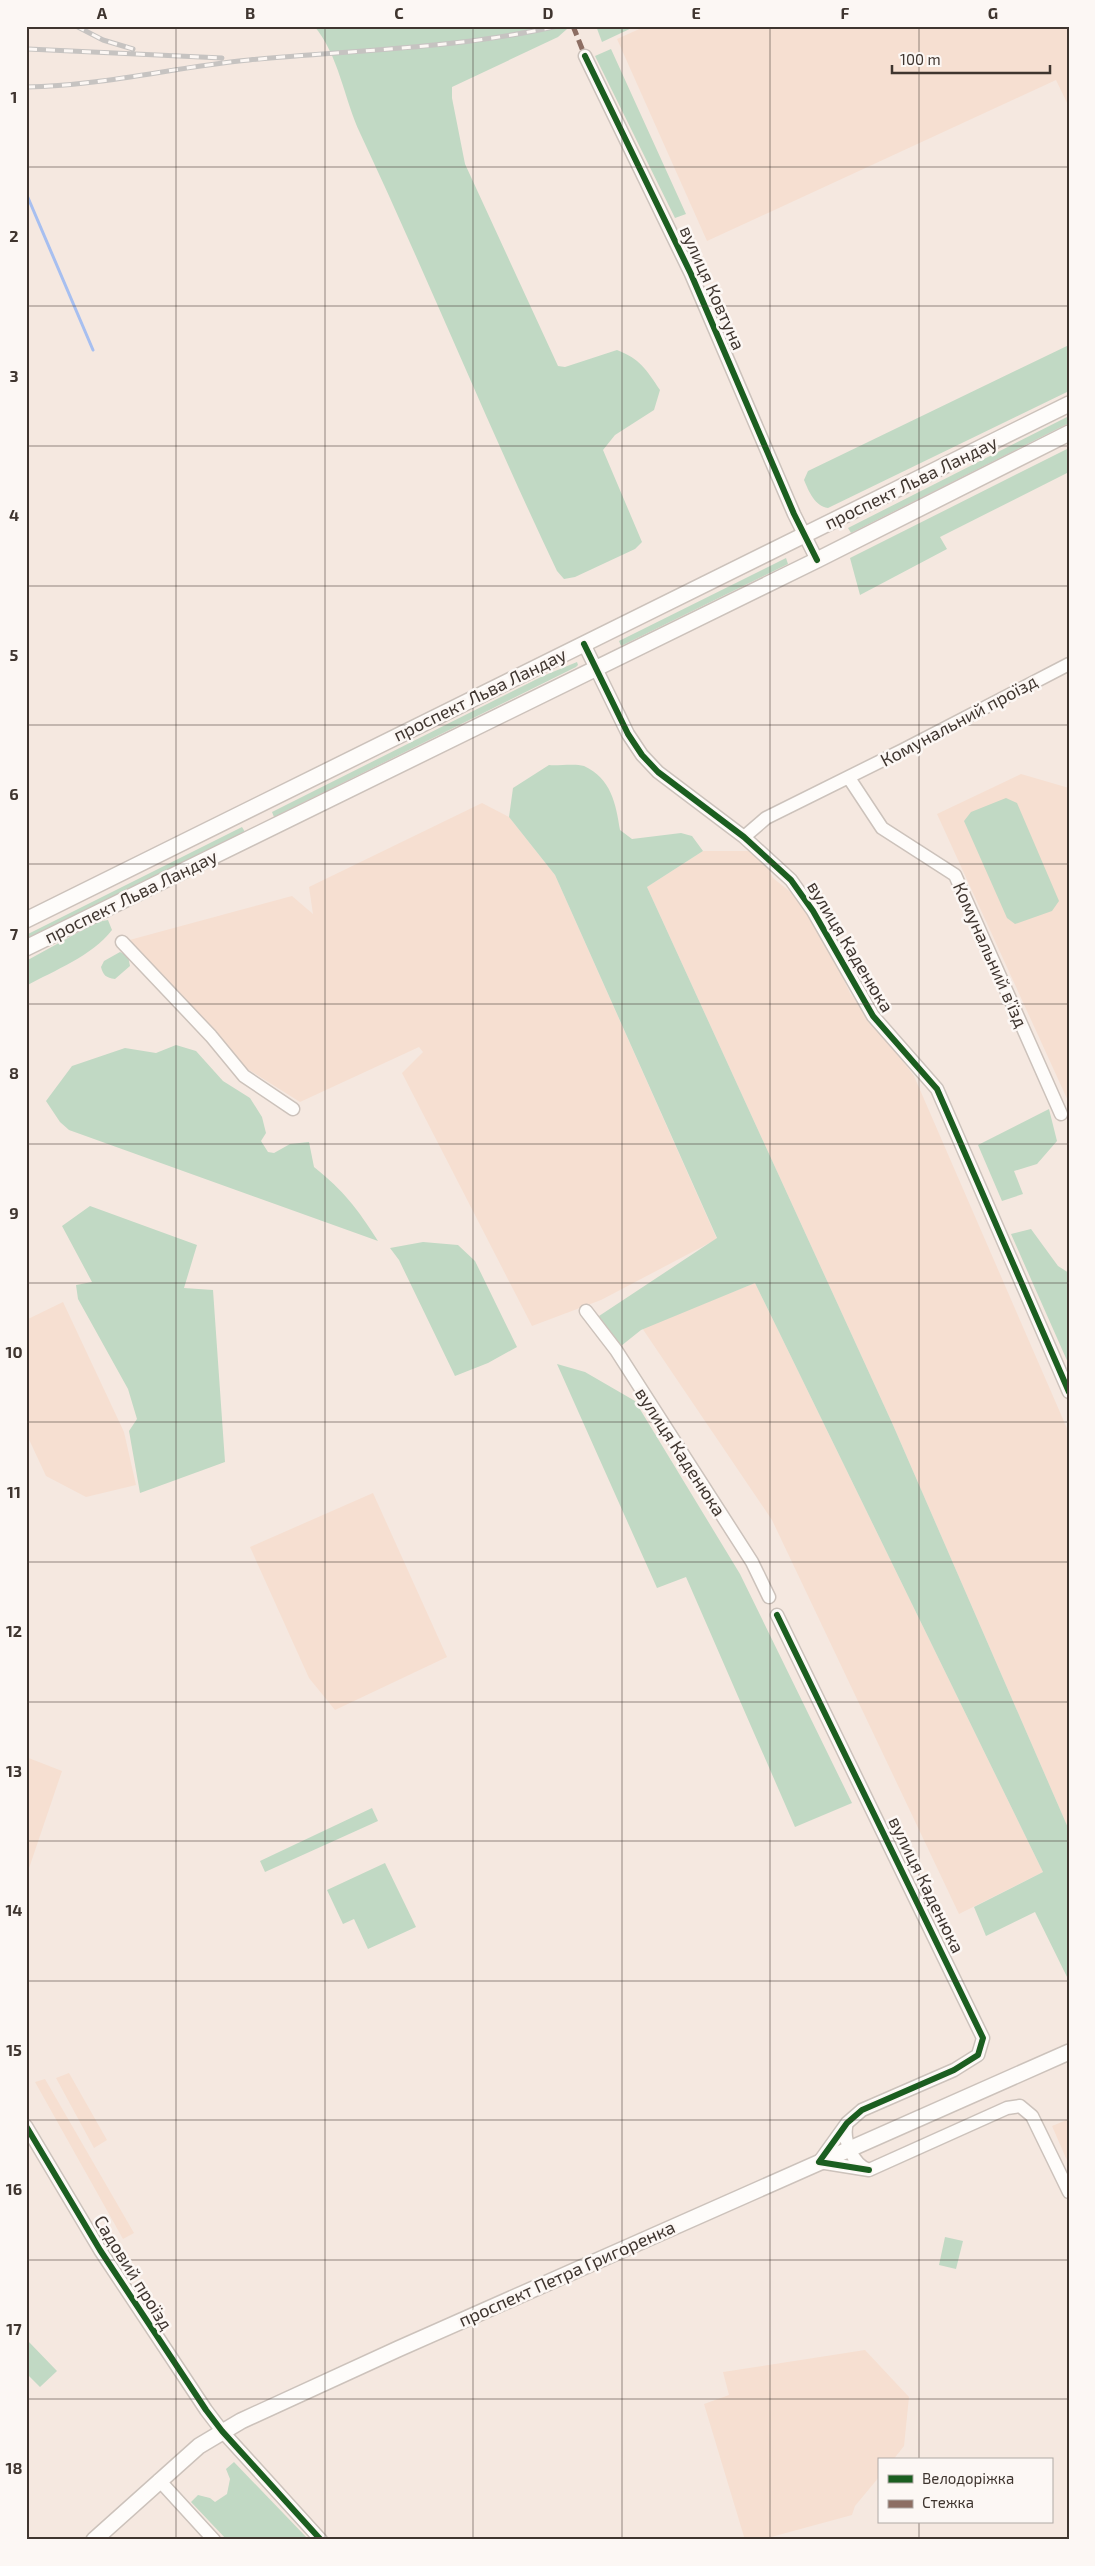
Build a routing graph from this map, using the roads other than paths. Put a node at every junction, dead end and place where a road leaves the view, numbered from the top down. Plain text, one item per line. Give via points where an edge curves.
1 (584, 56) dead end
2 (1069, 404) edge
3 (1069, 433) edge
4 (805, 536) junction
5 (818, 560) junction
6 (584, 644) junction
7 (1069, 664) edge
8 (594, 668) junction
9 (849, 778) junction
10 (252, 808) junction
11 (264, 831) junction
12 (744, 837) junction
13 (26, 920) edge
14 (122, 942) dead end
15 (26, 948) edge
16 (293, 1109) dead end
17 (1061, 1114) dead end
18 (586, 1311) dead end
19 (1069, 1392) edge
20 (769, 1597) dead end
21 (778, 1615) dead end
22 (1069, 2052) edge
23 (847, 2123) junction
24 (26, 2126) edge
25 (850, 2148) junction
26 (819, 2162) junction
27 (869, 2170) junction
28 (1069, 2192) edge
29 (222, 2431) junction
30 (159, 2480) junction
31 (94, 2540) edge
32 (214, 2540) edge
33 (321, 2540) edge

1 - 4 street, вулиця Ковтуна via 691,274
2 - 4 main road, проспект Льва Ландау
3 - 5 main road, проспект Льва Ландау
4 - 5 street, вулиця Ковтуна
4 - 6 main road, проспект Льва Ландау
5 - 8 main road, проспект Льва Ландау
6 - 8 street, вулиця Каденюка
6 - 10 main road, проспект Льва Ландау
7 - 9 street, Комунальний проїзд
8 - 11 main road, проспект Льва Ландау
8 - 12 street, вулиця Каденюка via 642,754 658,772
9 - 12 street, Комунальний проїзд via 766,818
9 - 17 street, Комунальний в’їзд via 882,828 955,875
10 - 11 main road
10 - 13 main road, проспект Льва Ландау
11 - 15 main road, проспект Льва Ландау
12 - 19 street, вулиця Каденюка via 797,887 873,1016 937,1089
14 - 16 street via 211,1036 244,1076
18 - 20 street, вулиця Каденюка via 616,1350 752,1562
21 - 23 street, вулиця Каденюка via 983,2038 978,2056 954,2070 862,2110
22 - 25 main road, проспект Петра Григоренка
23 - 25 street
23 - 26 street, вулиця Каденюка
24 - 29 street, Садовий проїзд via 145,2320
25 - 26 main road, проспект Петра Григоренка
25 - 27 street via 855,2162
26 - 27 street
26 - 29 main road, проспект Петра Григоренка via 358,2366
27 - 28 street via 1007,2108 1020,2106 1032,2116
29 - 30 main road, проспект Петра Григоренка
29 - 33 street, Садовий проїзд
30 - 31 main road, проспект Петра Григоренка
30 - 32 street

